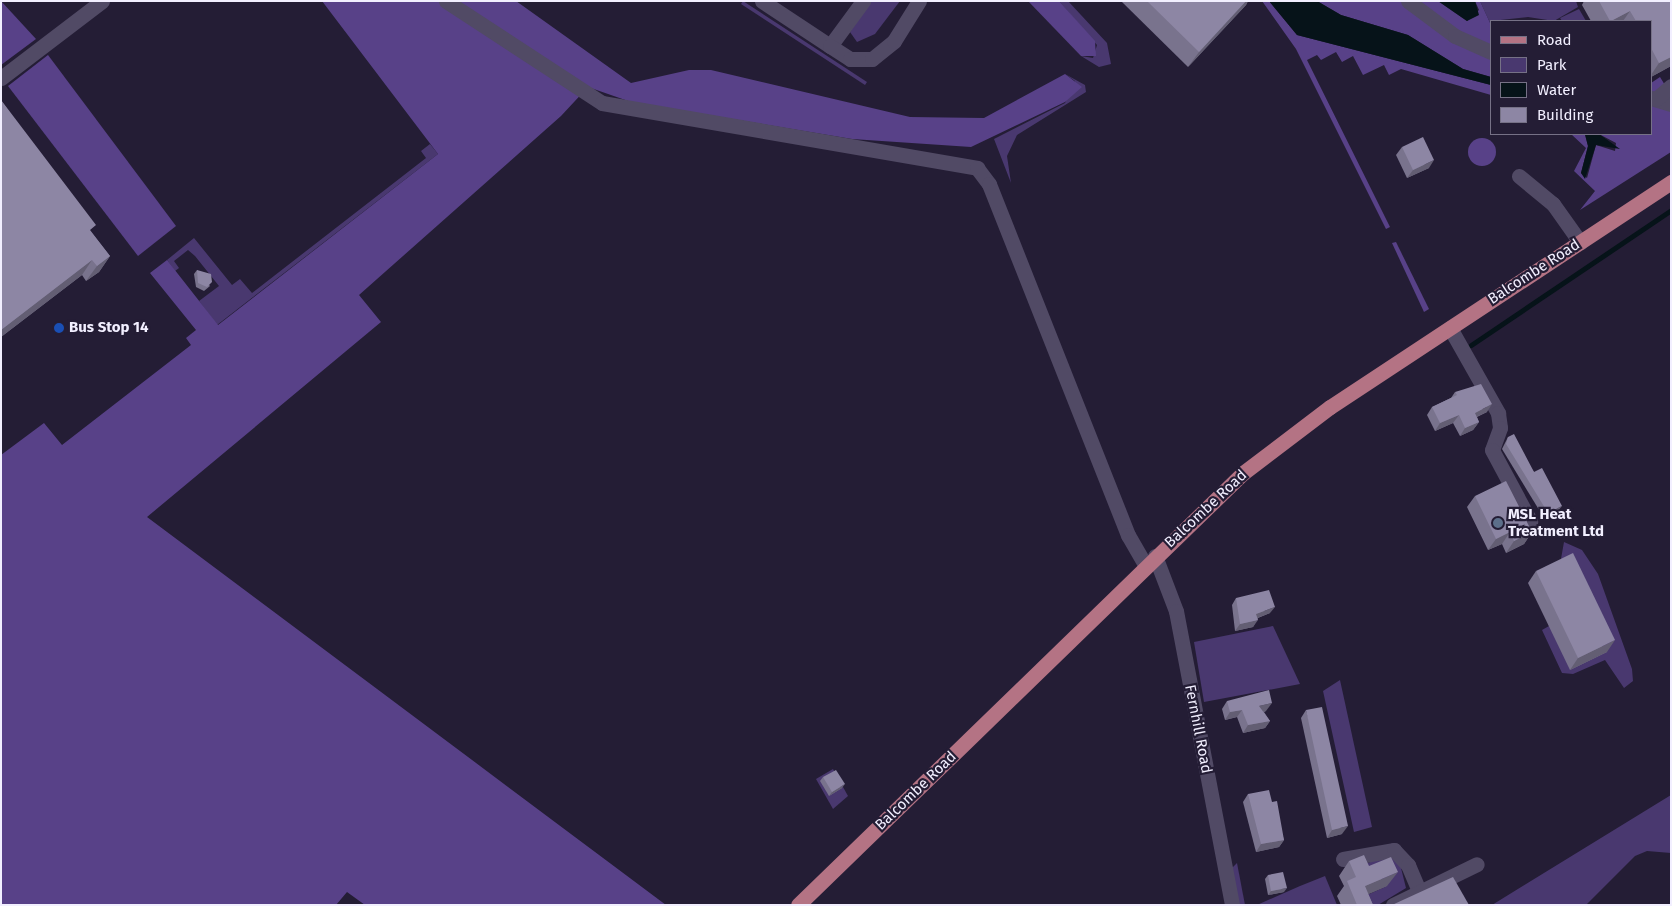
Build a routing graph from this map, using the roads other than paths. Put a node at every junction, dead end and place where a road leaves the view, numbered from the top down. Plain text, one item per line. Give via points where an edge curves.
1 (102, 1) edge
2 (446, 1) edge
3 (762, 1) edge
4 (863, 1) edge
5 (919, 1) edge
6 (1408, 1) edge
7 (830, 46) junction
8 (1490, 52) edge
9 (1, 78) edge
10 (1671, 86) edge
11 (1653, 98) edge
12 (1671, 104) edge
13 (1518, 176) dead end
14 (1671, 182) edge
15 (1580, 242) junction
16 (1450, 328) junction
17 (1530, 521) dead end
18 (1150, 562) junction
19 (1343, 859) dead end
20 (1477, 864) dead end
21 (1418, 891) junction
22 (798, 905) edge
23 (1232, 905) edge
24 (1393, 905) edge

1 - 9 street
2 - 18 street, Fernhill Road via 602,103 977,168 989,184 1128,535
3 - 7 street
4 - 7 street
5 - 7 street via 894,41 872,59 850,59
6 - 8 street via 1455,36
10 - 11 street
11 - 12 street
13 - 15 street via 1553,204
14 - 15 main road, Balcombe Road
15 - 16 main road, Balcombe Road
16 - 17 street via 1498,413 1500,428 1492,450
16 - 18 main road, Balcombe Road via 1330,407 1243,473
18 - 22 main road, Balcombe Road
18 - 23 street, Fernhill Road via 1176,611
19 - 21 street via 1394,850 1408,865
20 - 21 street
21 - 24 street

